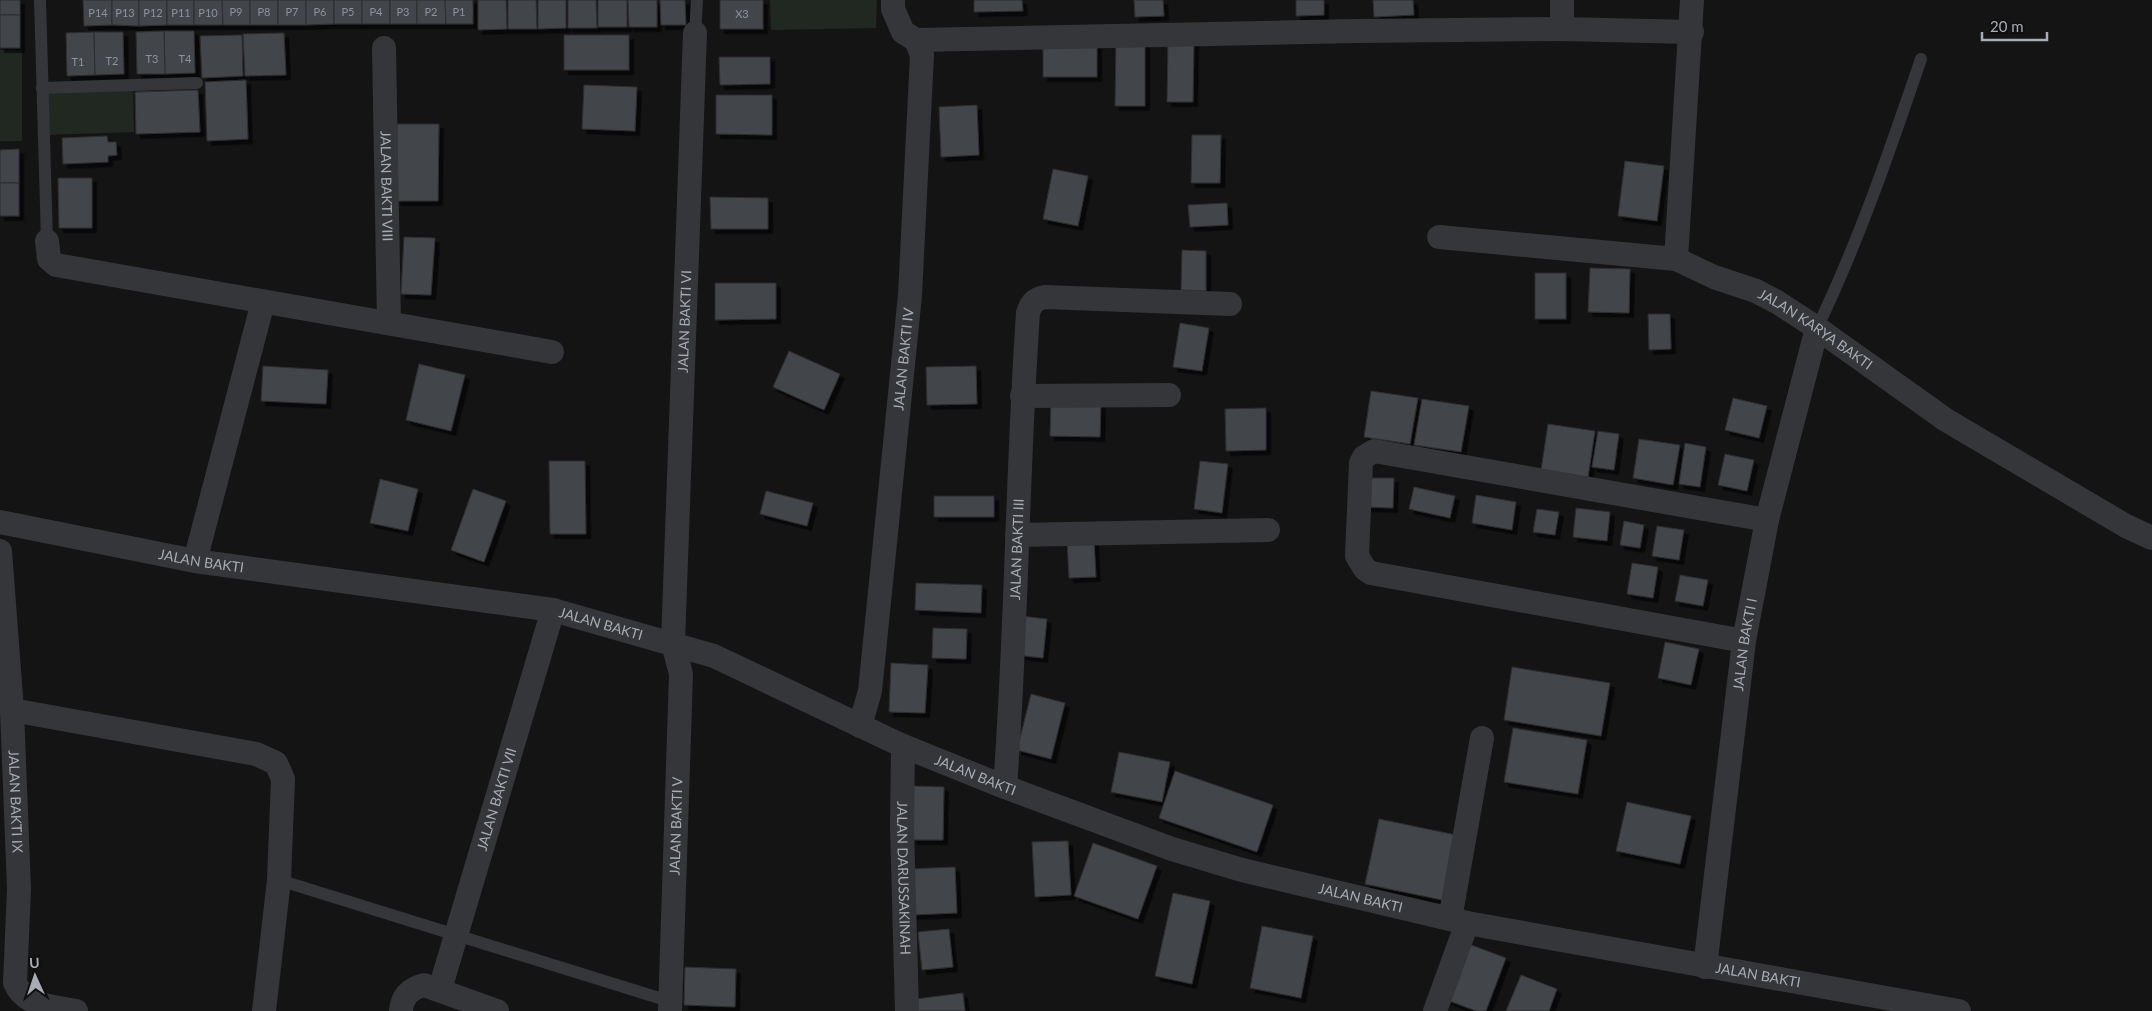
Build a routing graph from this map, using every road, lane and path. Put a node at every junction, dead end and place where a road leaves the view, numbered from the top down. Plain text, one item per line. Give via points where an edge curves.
1 (40, 0) edge
2 (696, 0) edge
3 (893, 0) edge
4 (1562, 0) edge
5 (1692, 0) edge
6 (1562, 30) junction
7 (1692, 32) junction
8 (695, 33) joint
9 (916, 40) junction
10 (384, 48) dead end
11 (1921, 59) dead end
12 (197, 83) dead end
13 (42, 88) junction
14 (1438, 237) dead end
15 (47, 241) joint
16 (1676, 259) junction
17 (263, 302) junction
18 (1230, 304) dead end
19 (389, 323) junction
20 (1817, 328) junction
21 (552, 352) dead end
22 (1168, 395) dead end
23 (1022, 396) junction
24 (1767, 520) junction
25 (0, 522) edge
26 (1268, 530) dead end
27 (1017, 535) junction
28 (2152, 538) edge
29 (0, 551) edge
30 (195, 561) junction
31 (553, 610) junction
32 (1744, 641) junction
33 (673, 643) junction
34 (12, 710) junction
35 (860, 726) junction
36 (1482, 738) dead end
37 (903, 746) junction
38 (1005, 787) junction
39 (279, 880) junction
40 (1459, 921) junction
41 (8, 928) edge
42 (456, 936) junction
43 (1705, 967) junction
44 (440, 989) junction
45 (671, 1006) edge
46 (1953, 1010) edge
47 (76, 1011) edge
48 (264, 1011) edge
49 (401, 1011) edge
50 (497, 1011) edge
51 (907, 1011) edge
52 (1435, 1011) edge

1 - 13 lane
2 - 8 lane, JALAN BAKTI VI
3 - 9 street via 893,9 903,32
4 - 6 street
5 - 7 street
6 - 7 street
6 - 9 street
7 - 16 street
8 - 33 street, JALAN BAKTI VI
9 - 35 street, JALAN BAKTI IV via 922,55 910,295 870,691
10 - 19 street, JALAN BAKTI VIII
11 - 20 lane via 1870,207 1845,271
12 - 13 lane
13 - 15 lane
14 - 16 street, JALAN KARYA BAKTI
15 - 17 street via 49,259 56,265
16 - 20 street, JALAN KARYA BAKTI via 1714,277 1756,291
17 - 19 street
17 - 30 street
18 - 23 street, JALAN BAKTI III via 1045,297 1034,301 1028,313
19 - 21 street
20 - 24 street, JALAN BAKTI I
20 - 28 street, JALAN KARYA BAKTI via 1946,420 2126,526
22 - 23 street
23 - 27 street, JALAN BAKTI III
24 - 32 street, JALAN BAKTI I
24 - 32 street via 1374,451 1364,457 1362,463 1357,556 1371,573
25 - 30 street, JALAN BAKTI
26 - 27 street
27 - 38 street, JALAN BAKTI III
29 - 34 street, JALAN BAKTI IX
30 - 31 street, JALAN BAKTI
31 - 33 street, JALAN BAKTI
31 - 42 street, JALAN BAKTI VII
32 - 43 street, JALAN BAKTI I
33 - 35 street, JALAN BAKTI via 714,656
33 - 45 street, JALAN BAKTI V via 681,674
34 - 39 street via 256,754 272,760 280,768 283,779
34 - 41 street, JALAN BAKTI IX via 18,889
35 - 37 street, JALAN BAKTI
36 - 40 street
37 - 38 street, JALAN BAKTI
37 - 51 street, JALAN DARUSSAKINAH
38 - 40 street, JALAN BAKTI via 1172,849 1242,870
39 - 42 lane
39 - 48 street
40 - 43 street, JALAN BAKTI
40 - 52 street
41 - 47 street, JALAN BAKTI IX via 15,983 23,995 38,1004
42 - 44 street, JALAN BAKTI VII
42 - 45 lane
43 - 46 street, JALAN BAKTI
44 - 49 street via 424,985 417,987 404,997
44 - 50 street

